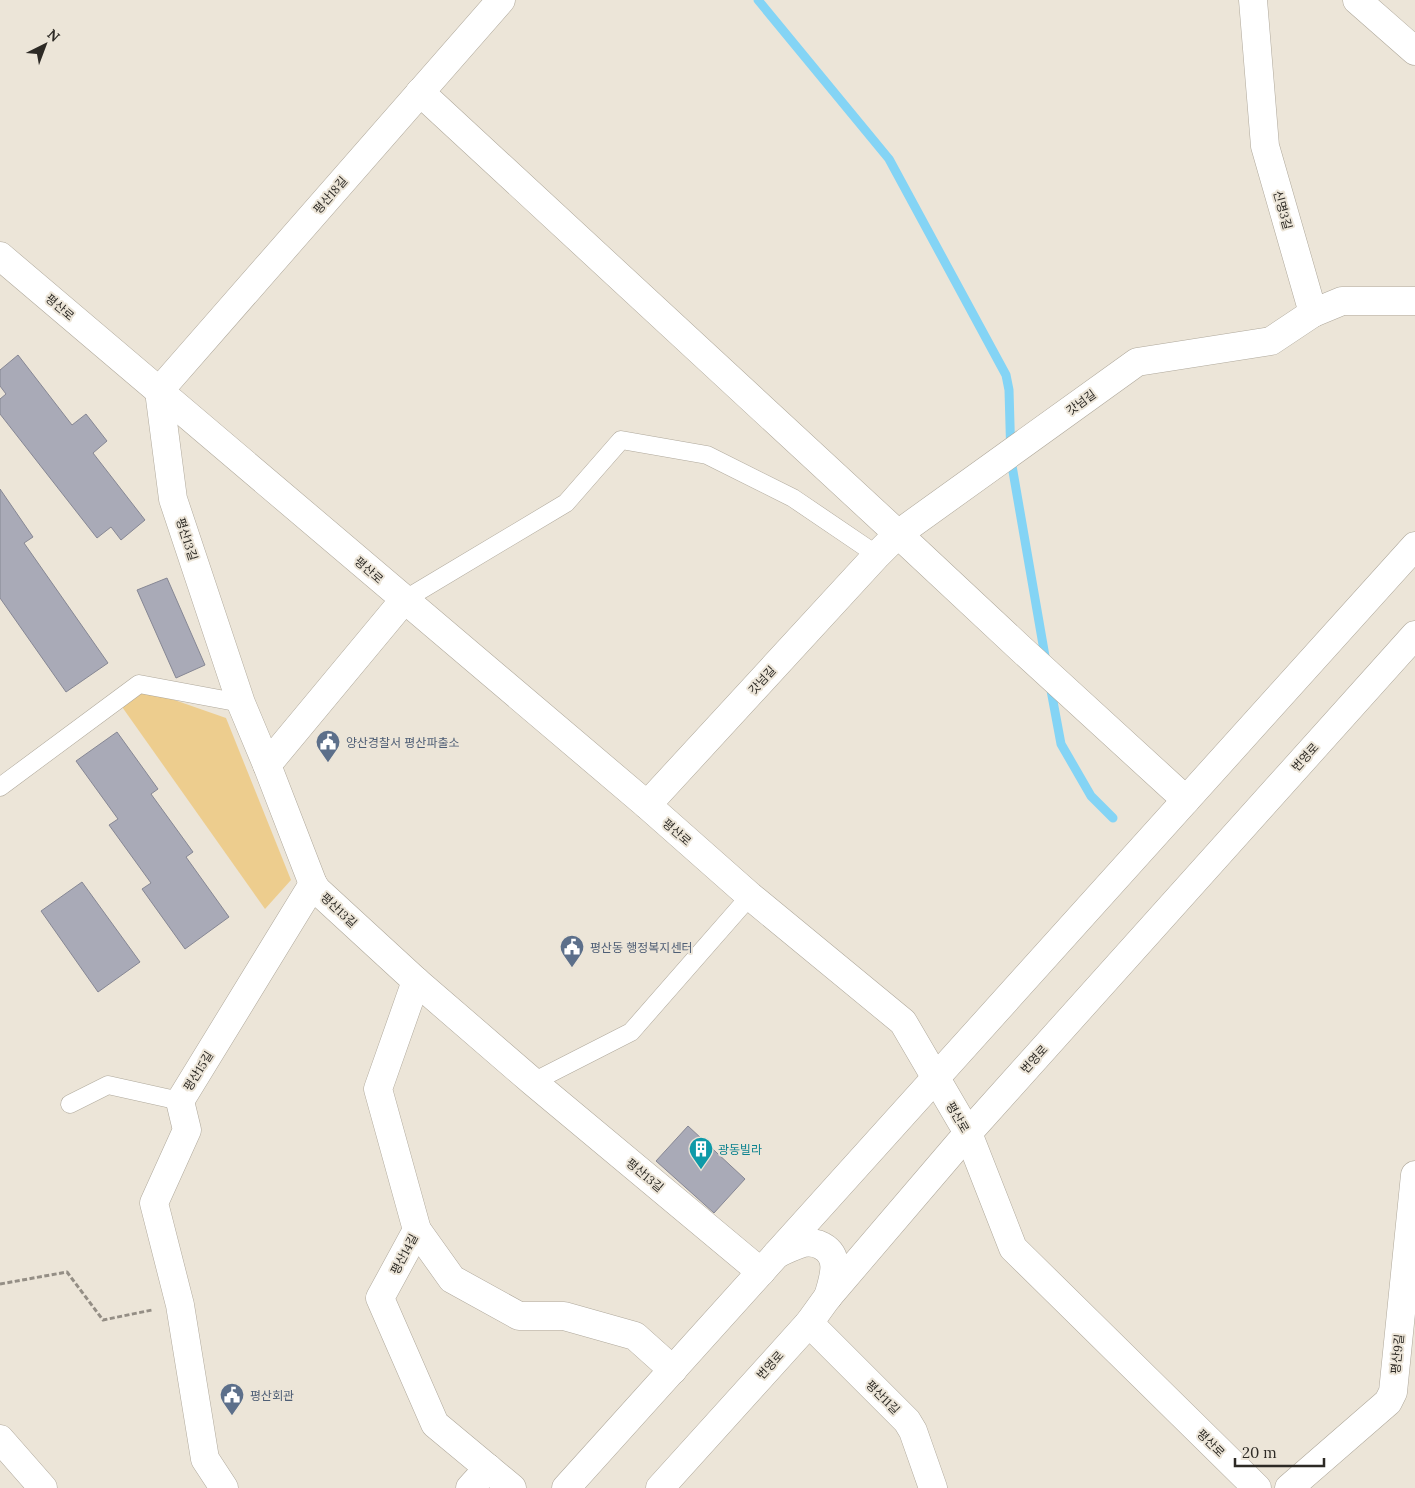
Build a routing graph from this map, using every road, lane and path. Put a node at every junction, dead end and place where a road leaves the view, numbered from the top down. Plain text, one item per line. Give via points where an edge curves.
1 (501, 0) edge
2 (1253, 0) edge
3 (1357, 0) edge
4 (1415, 52) edge
5 (420, 92) junction
6 (3, 261) edge
7 (1415, 301) edge
8 (1313, 314) junction
9 (159, 391) junction
10 (898, 534) junction
11 (1415, 546) edge
12 (878, 555) junction
13 (404, 600) junction
14 (1415, 635) edge
15 (242, 703) junction
16 (268, 765) junction
17 (0, 787) edge
18 (1186, 800) junction
19 (647, 805) junction
20 (313, 884) junction
21 (750, 896) junction
22 (416, 981) junction
23 (936, 1077) junction
24 (533, 1082) junction
25 (180, 1101) junction
26 (70, 1104) dead end
27 (968, 1133) junction
28 (1415, 1175) edge
29 (417, 1230) junction
30 (769, 1263) junction
31 (0, 1284) edge
32 (827, 1298) junction
33 (180, 1305) junction
34 (808, 1323) junction
35 (673, 1370) junction
36 (0, 1439) edge
37 (488, 1468) junction
38 (43, 1488) edge
39 (224, 1488) edge
40 (470, 1488) edge
41 (512, 1488) edge
42 (566, 1488) edge
43 (660, 1488) edge
44 (933, 1488) edge
45 (1257, 1488) edge
46 (1289, 1488) edge

1 - 5 street, 평산18길
2 - 8 street, 신명3길 via 1265,146
3 - 4 street
5 - 9 street, 평산18길
5 - 10 street
6 - 9 street, 평산로
7 - 8 street via 1342,301
8 - 10 street, 갓넘길 via 1271,341 1137,362
9 - 13 street, 평산로
9 - 15 street, 평산13길 via 173,499
10 - 12 street, 갓넘길
10 - 18 street
11 - 18 street
12 - 13 lane via 793,498 707,455 621,440 566,503
12 - 19 street, 갓넘길
13 - 16 street
13 - 19 street, 평산로
14 - 27 street, 번영로
15 - 16 street, 평산13길
15 - 17 lane via 139,684
16 - 20 street, 평산13길
18 - 23 street
19 - 21 street, 평산로
20 - 22 street, 평산13길
20 - 25 street, 평산15길
21 - 23 street, 평산로 via 902,1022
21 - 24 lane via 631,1032
22 - 24 street, 평산13길
22 - 29 street, 평산14길 via 378,1089
23 - 27 street, 평산로
23 - 30 street
24 - 30 street, 평산13길
25 - 26 lane via 108,1085
25 - 33 street, 평산15길 via 187,1130 154,1203
27 - 32 street, 번영로
27 - 45 street, 평산로 via 1013,1248
28 - 46 street, 평산9길 via 1393,1392 1388,1402
29 - 35 street via 452,1279 511,1312 520,1316 564,1316 635,1336
29 - 37 street, 평산14길 via 380,1298 435,1424
30 - 32 street via 804,1243 820,1245 834,1259 835,1266
30 - 35 street
31 - 33 path via 67,1272 102,1320
32 - 34 street, 번영로
33 - 39 street, 평산15길 via 206,1459
34 - 43 street, 번영로
34 - 44 street, 평산11길 via 907,1421
35 - 42 street
36 - 38 street
37 - 40 street
37 - 41 street, 평산14길

